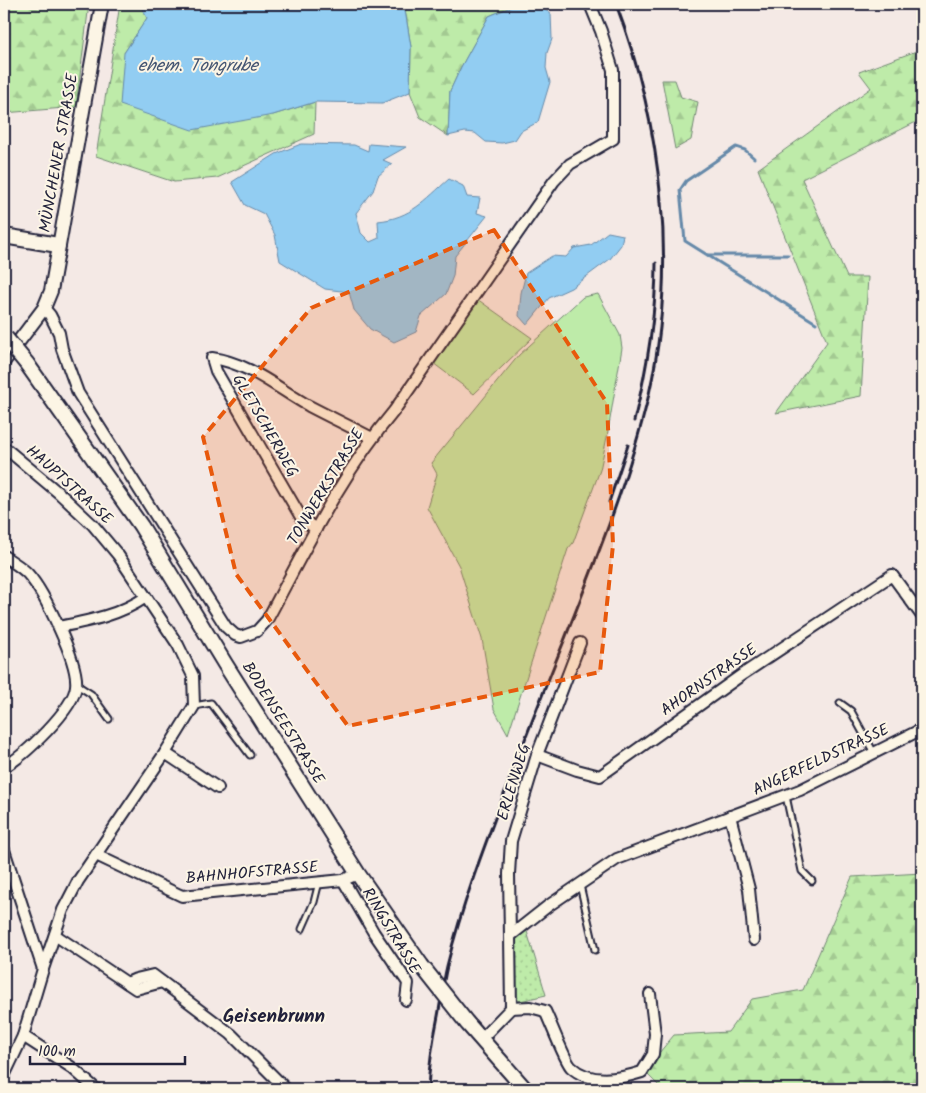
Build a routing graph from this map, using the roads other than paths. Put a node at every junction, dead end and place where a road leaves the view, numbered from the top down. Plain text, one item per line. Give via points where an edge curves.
1 (102, 4) edge
2 (590, 4) edge
3 (4, 236) edge
4 (58, 245) junction
5 (44, 308) junction
6 (4, 336) edge
7 (4, 361) edge
8 (372, 438) junction
9 (4, 447) edge
10 (316, 529) junction
11 (4, 556) edge
12 (146, 597) junction
13 (922, 616) edge
14 (59, 627) junction
15 (580, 643) dead end
16 (76, 684) junction
17 (840, 703) dead end
18 (194, 706) junction
19 (110, 719) dead end
20 (922, 730) edge
21 (165, 753) junction
22 (874, 753) junction
23 (537, 755) junction
24 (250, 756) dead end
25 (4, 767) edge
26 (218, 788) dead end
27 (785, 795) junction
28 (730, 816) junction
29 (4, 850) edge
30 (96, 855) junction
31 (358, 874) junction
32 (343, 880) junction
33 (812, 881) dead end
34 (320, 882) junction
35 (580, 884) junction
36 (302, 929) dead end
37 (55, 936) junction
38 (510, 936) junction
39 (754, 940) dead end
40 (595, 950) dead end
41 (43, 969) junction
42 (650, 994) dead end
43 (406, 1000) dead end
44 (510, 1008) junction
45 (23, 1036) junction
46 (481, 1039) junction
47 (6, 1065) edge
48 (4, 1076) edge
49 (96, 1089) edge
50 (286, 1089) edge
51 (525, 1089) edge

1 - 4 street, MÜNCHENER STRASSE
2 - 8 street, TONWERKSTRASSE via 613,70 613,139 570,164 554,181
3 - 4 main road
4 - 5 street, MÜNCHENER STRASSE via 51,291
5 - 7 street
5 - 10 street, TONWERKSTRASSE via 59,333 78,393 226,627 235,635 241,637 257,631 267,620
6 - 31 main road, BODENSEESTRASSE, bridge via 141,526
8 - 10 street, TONWERKSTRASSE
8 - 10 street, GLETSCHERWEG via 308,405 266,378 228,360 212,358 216,371 302,519
9 - 12 street, HAUPTSTRASSE via 93,526 118,555
11 - 14 street via 27,573
12 - 14 street via 133,606 96,620
12 - 18 street, HAUPTSTRASSE via 178,645 193,676
13 - 23 street, AHORNSTRASSE via 892,575 743,674 600,776
14 - 16 street
15 - 23 street, ERLENWEG
16 - 19 lane via 92,694
16 - 25 street via 67,707 27,750
17 - 22 lane via 851,711
18 - 21 street
18 - 24 lane via 211,703
20 - 22 street, ANGERFELDSTRASSE
21 - 26 street
21 - 30 street
22 - 27 street, ANGERFELDSTRASSE
23 - 38 street, ERLENWEG via 511,841
27 - 28 street, ANGERFELDSTRASSE
27 - 33 lane via 800,865
28 - 35 street, ANGERFELDSTRASSE via 617,859
28 - 39 street via 748,889
29 - 41 street
30 - 34 street, BAHNHOFSTRASSE via 182,896
30 - 37 street via 78,881
31 - 32 street, BAHNHOFSTRASSE
31 - 46 main road, BODENSEESTRASSE, bridge via 421,965
32 - 34 street, BAHNHOFSTRASSE
32 - 43 street, RINGSTRASSE via 408,983
34 - 36 lane
35 - 38 street, ANGERFELDSTRASSE
35 - 40 lane
37 - 41 street
37 - 50 street via 136,989 162,982 231,1034
38 - 44 street
41 - 45 street
42 - 44 street via 655,1034 653,1054 642,1072 605,1080 584,1075 570,1067 545,1010
44 - 46 street
45 - 47 street
45 - 49 street via 71,1067
46 - 51 main road, BODENSEESTRASSE
47 - 48 street

